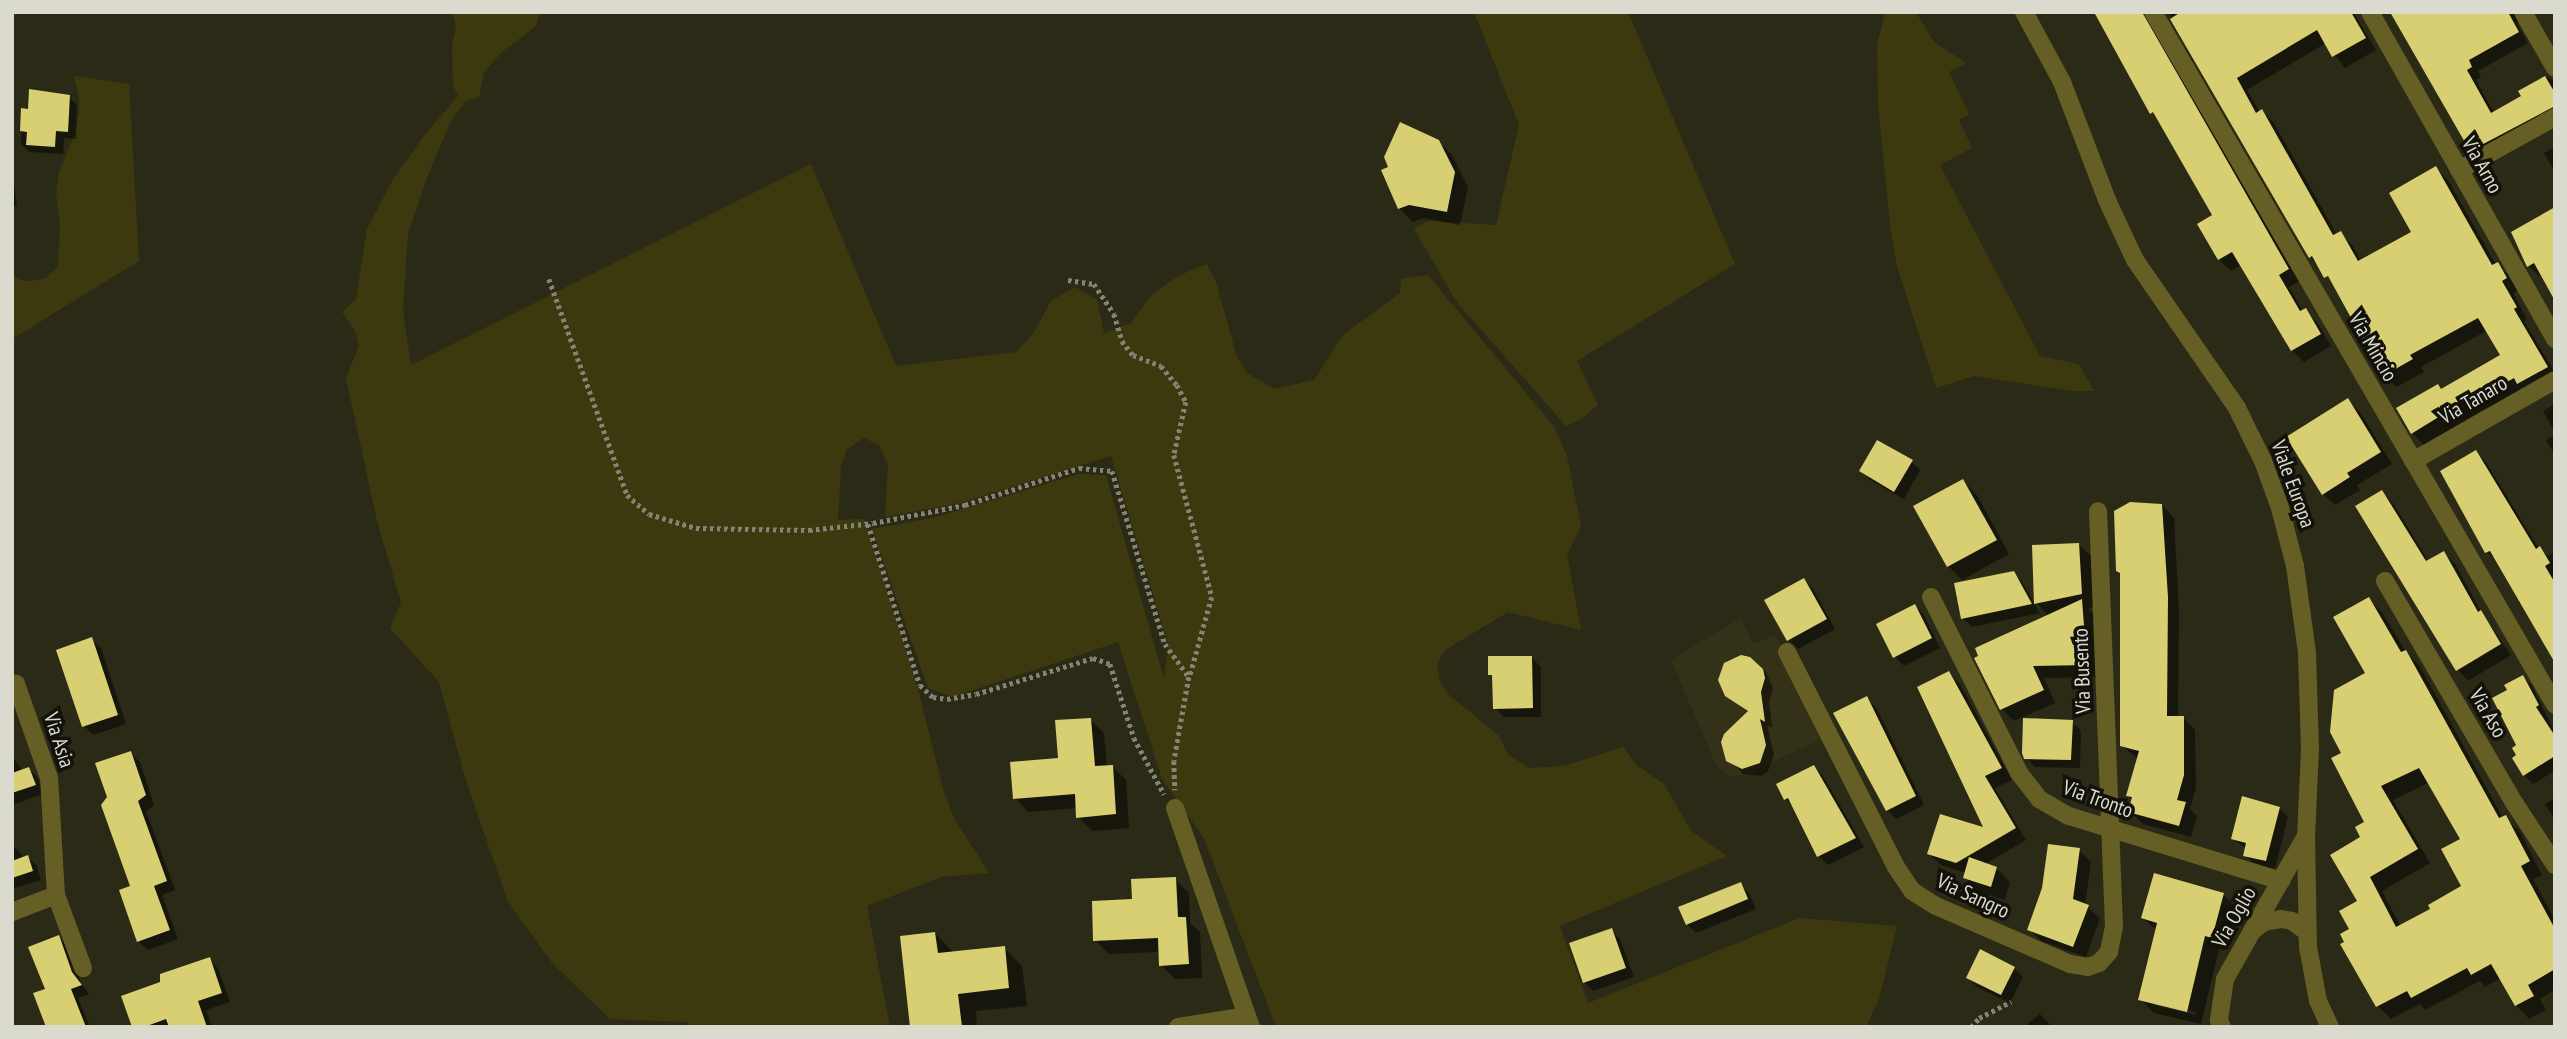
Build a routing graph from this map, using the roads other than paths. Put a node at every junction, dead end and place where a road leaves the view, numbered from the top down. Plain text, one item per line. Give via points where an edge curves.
1 (2024, 12) edge
2 (2153, 12) edge
3 (2370, 12) edge
4 (2523, 12) edge
5 (2555, 68) edge
6 (2555, 117) edge
7 (2459, 170) junction
8 (2555, 339) edge
9 (2555, 380) edge
10 (2413, 461) junction
11 (2098, 511) dead end
12 (2385, 581) dead end
13 (1931, 597) dead end
14 (1787, 652) dead end
15 (16, 684) dead end
16 (2555, 705) edge
17 (1175, 808) road end
18 (2112, 829) junction
19 (2306, 836) junction
20 (2555, 865) edge
21 (2281, 881) junction
22 (56, 895) junction
23 (12, 912) edge
24 (2307, 932) junction
25 (2249, 933) junction
26 (83, 968) dead end
27 (1249, 1021) edge
28 (1178, 1027) edge
29 (2222, 1027) edge
30 (2330, 1027) edge

1 - 19 street, Viale Europa via 2062,82 2131,253 2236,408 2275,492 2295,566 2307,653 2310,748
2 - 10 street, Via Mincio
3 - 7 street, Via Arno
4 - 5 street
6 - 7 street
7 - 8 street, Via Arno
9 - 10 street, Via Tanaro
10 - 16 street, Via Mincio
11 - 18 street, Via Busento
12 - 20 street, Via Aso
13 - 18 street, Via Tronto via 2028,787 2062,813
14 - 18 street, Via Sangro via 1896,867 1913,891 1929,902 2070,964 2088,967 2099,963 2109,952 2113,936
15 - 22 street, Via Asia via 49,778
17 - 27 street
18 - 21 street, Via Tronto
19 - 21 street, Via Oglio
19 - 24 street, Viale Europa
21 - 25 street, Via Oglio
22 - 23 street
22 - 26 street, Via Asia
24 - 25 street via 2292,920 2277,919
24 - 30 street, Viale Europa via 2318,1001
25 - 29 street, Via Oglio via 2225,979
27 - 28 street

